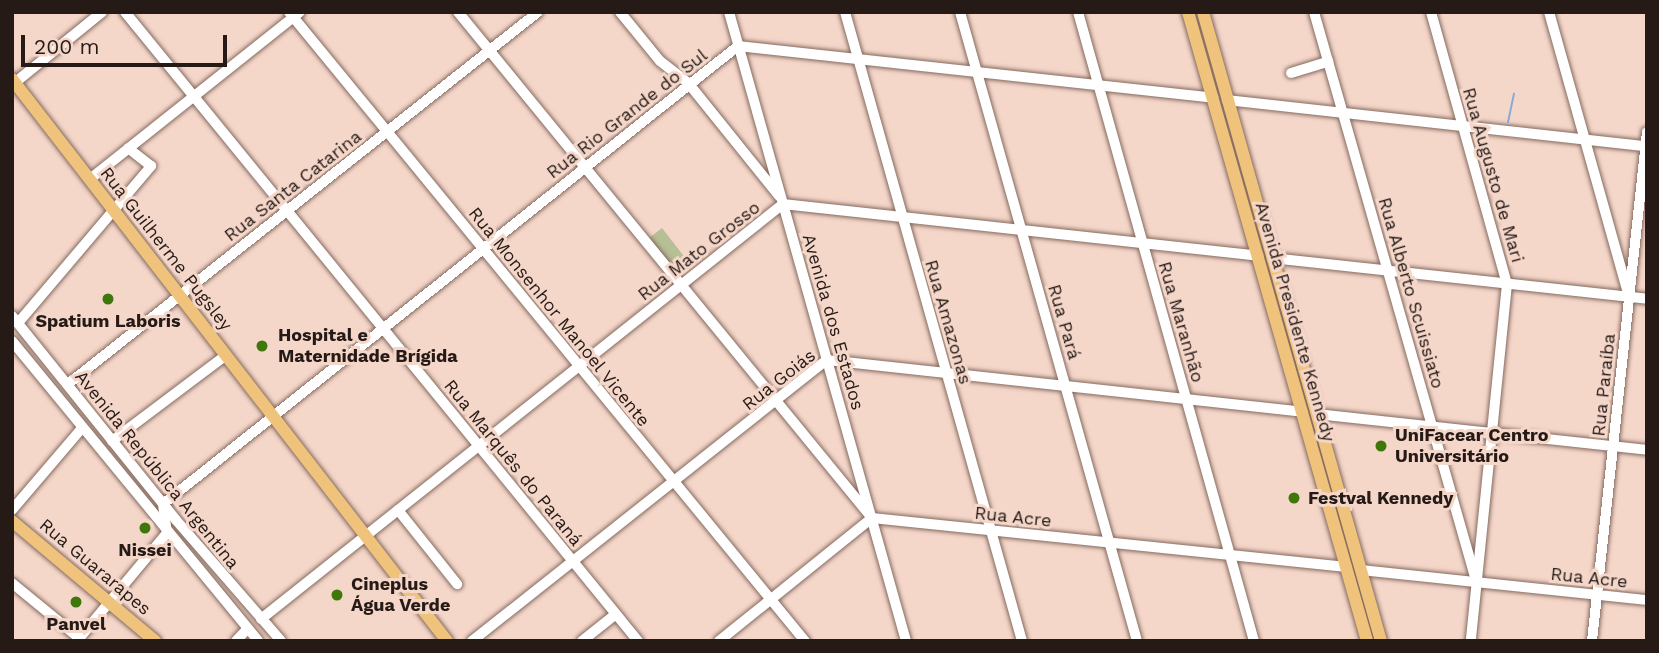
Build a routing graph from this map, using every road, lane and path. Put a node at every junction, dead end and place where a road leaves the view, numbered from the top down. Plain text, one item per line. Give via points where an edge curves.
1 (102, 12) edge
2 (125, 12) edge
3 (458, 12) edge
4 (538, 12) edge
5 (620, 12) edge
6 (729, 12) edge
7 (845, 12) edge
8 (960, 12) edge
9 (1078, 12) edge
10 (1188, 12) edge
11 (1203, 12) edge
12 (1314, 12) edge
13 (1431, 12) edge
14 (1549, 12) edge
15 (294, 14) edge
16 (738, 46) junction
17 (489, 51) junction
18 (858, 60) junction
19 (1328, 62) junction
20 (977, 72) junction
21 (1291, 73) dead end
22 (13, 82) edge
23 (689, 84) junction
24 (1098, 86) junction
25 (194, 96) junction
26 (1213, 98) junction
27 (1227, 100) junction
28 (1343, 113) junction
29 (1463, 126) junction
30 (387, 132) junction
31 (1647, 132) edge
32 (1585, 139) junction
33 (1646, 146) edge
34 (128, 148) junction
35 (768, 150) junction
36 (743, 152) junction
37 (585, 167) junction
38 (90, 179) junction
39 (782, 202) junction
40 (114, 209) junction
41 (287, 211) junction
42 (902, 217) junction
43 (1022, 230) junction
44 (1143, 244) junction
45 (483, 248) junction
46 (1258, 256) junction
47 (1272, 258) junction
48 (1388, 271) junction
49 (1507, 284) junction
50 (681, 285) junction
51 (180, 296) junction
52 (1629, 297) junction
53 (1647, 299) edge
54 (15, 320) edge
55 (383, 328) junction
56 (1280, 335) junction
57 (1294, 336) junction
58 (12, 341) edge
59 (226, 355) junction
60 (827, 360) junction
61 (579, 366) junction
62 (947, 375) junction
63 (68, 384) junction
64 (1066, 387) junction
65 (776, 401) junction
66 (1187, 401) junction
67 (1302, 412) junction
68 (1317, 414) junction
69 (273, 416) junction
70 (1433, 427) junction
71 (82, 428) junction
72 (1492, 434) junction
73 (113, 441) junction
74 (479, 446) junction
75 (1613, 447) junction
76 (1647, 450) edge
77 (674, 481) junction
78 (163, 504) junction
79 (12, 510) edge
80 (398, 510) junction
81 (872, 518) junction
82 (12, 521) edge
83 (990, 530) junction
84 (167, 533) junction
85 (365, 536) junction
86 (1109, 542) junction
87 (1229, 556) junction
88 (573, 561) junction
89 (1346, 567) junction
90 (1360, 570) junction
91 (1477, 582) junction
92 (12, 583) edge
93 (457, 584) dead end
94 (1597, 595) junction
95 (771, 600) junction
96 (1647, 600) edge
97 (108, 601) junction
98 (1365, 609) junction
99 (616, 614) junction
100 (261, 619) junction
101 (247, 629) junction
102 (78, 640) edge
103 (155, 641) edge
104 (236, 641) edge
105 (258, 641) edge
106 (281, 641) edge
107 (447, 641) edge
108 (472, 641) edge
109 (582, 641) edge
110 (638, 641) edge
111 (719, 641) edge
112 (804, 641) edge
113 (906, 641) edge
114 (1022, 641) edge
115 (1137, 641) edge
116 (1254, 641) edge
117 (1367, 641) edge
118 (1381, 641) edge
119 (1471, 641) edge
120 (1592, 641) edge

1 - 22 street
2 - 25 street, Rua Marquês do Paraná
3 - 17 street
4 - 17 street, Rua Santa Catarina
5 - 23 street via 660,61
6 - 16 street, Avenida dos Estados
7 - 18 street, Rua Amazonas
8 - 20 street, Rua Pará
9 - 24 street, Rua Maranhão
10 - 26 main road, Avenida Presidente Kennedy
11 - 27 main road, Avenida Presidente Kennedy
12 - 19 street, Rua Alberto Scuissiato
13 - 29 street, Rua Augusto de Mari
14 - 32 street
15 - 25 street
15 - 30 street, Rua Monsenhor Manoel Vicente
16 - 18 street
16 - 23 street, Rua Rio Grande do Sul
16 - 35 street, Avenida dos Estados
17 - 30 street, Rua Santa Catarina
17 - 37 street
18 - 20 street
18 - 42 street, Rua Amazonas
19 - 21 street
19 - 28 street, Rua Alberto Scuissiato
20 - 24 street
20 - 43 street, Rua Pará
22 - 38 main road, Rua Guilherme Pugsley
23 - 36 street
23 - 37 street, Rua Rio Grande do Sul
24 - 26 street
24 - 44 street, Rua Maranhão
25 - 34 street
25 - 41 street, Rua Marquês do Paraná
26 - 46 main road, Avenida Presidente Kennedy
27 - 28 street
27 - 47 main road, Avenida Presidente Kennedy
28 - 29 street
28 - 48 street, Rua Alberto Scuissiato
29 - 32 street
29 - 49 street, Rua Augusto de Mari
30 - 41 street, Rua Santa Catarina
30 - 45 street, Rua Monsenhor Manoel Vicente
31 - 33 street, Rua Paraíba
32 - 33 street
32 - 52 street
33 - 52 street, Rua Paraíba
34 - 38 street
34 - 40 street via 151,166
35 - 36 street via 756,156
35 - 39 street, Avenida dos Estados
36 - 39 street
37 - 45 street, Rua Rio Grande do Sul
37 - 50 street
38 - 40 main road, Rua Guilherme Pugsley
39 - 42 street, Rua Mato Grosso
39 - 50 street, Rua Mato Grosso
39 - 60 street, Avenida dos Estados
40 - 51 main road, Rua Guilherme Pugsley
40 - 54 street
41 - 51 street, Rua Santa Catarina
41 - 55 street, Rua Marquês do Paraná
42 - 43 street, Rua Mato Grosso
42 - 62 street, Rua Amazonas
43 - 44 street, Rua Mato Grosso
43 - 64 street, Rua Pará
44 - 46 street, Rua Mato Grosso
44 - 66 street, Rua Maranhão
45 - 55 street, Rua Rio Grande do Sul
45 - 61 street, Rua Monsenhor Manoel Vicente
46 - 56 main road, Avenida Presidente Kennedy
47 - 48 street
47 - 57 main road, Avenida Presidente Kennedy
48 - 49 street
48 - 70 street, Rua Alberto Scuissiato
49 - 52 street
49 - 72 street, Rua Augusto de Mari
50 - 61 street, Rua Mato Grosso
50 - 65 street
51 - 59 main road, Rua Guilherme Pugsley
51 - 63 street, Rua Santa Catarina
52 - 53 street
52 - 75 street, Rua Paraíba
54 - 63 street, Avenida República Argentina
55 - 69 street, Rua Rio Grande do Sul
55 - 74 street, Rua Marquês do Paraná
56 - 57 main road
56 - 67 main road, Avenida Presidente Kennedy
57 - 68 main road, Avenida Presidente Kennedy
58 - 71 street, Avenida República Argentina
59 - 69 main road, Rua Guilherme Pugsley
59 - 73 street
60 - 62 street, Rua Goiás
60 - 65 street, Rua Goiás
60 - 81 street, Avenida dos Estados
61 - 74 street, Rua Mato Grosso
61 - 77 street, Rua Monsenhor Manoel Vicente
62 - 64 street, Rua Goiás
62 - 83 street, Rua Amazonas
63 - 73 street, Avenida República Argentina
64 - 66 street, Rua Goiás
64 - 86 street, Rua Pará
65 - 77 street, Rua Goiás
65 - 81 street
66 - 67 street, Rua Goiás
66 - 87 street, Rua Maranhão
67 - 89 main road, Avenida Presidente Kennedy
68 - 70 street
68 - 90 main road, Avenida Presidente Kennedy
69 - 78 street, Rua Rio Grande do Sul
69 - 85 main road, Rua Guilherme Pugsley
70 - 72 street
70 - 91 street, Rua Alberto Scuissiato
71 - 79 street
71 - 84 street, Avenida República Argentina
72 - 75 street
72 - 91 street, Rua Augusto de Mari
73 - 78 street, Avenida República Argentina
74 - 80 street, Rua Mato Grosso
74 - 88 street, Rua Marquês do Paraná
75 - 76 street
75 - 94 street, Rua Paraíba
77 - 88 street, Rua Goiás
77 - 95 street, Rua Monsenhor Manoel Vicente
78 - 84 street
78 - 100 street, Avenida República Argentina
80 - 85 street, Rua Mato Grosso
80 - 93 street
81 - 83 street, Rua Acre
81 - 95 street
81 - 113 street, Avenida dos Estados
82 - 97 main road, Rua Guararapes
83 - 86 street, Rua Acre
83 - 114 street, Rua Amazonas
84 - 97 street
84 - 101 street, Avenida República Argentina
85 - 100 street, Rua Mato Grosso
85 - 107 main road, Rua Guilherme Pugsley
86 - 87 street, Rua Acre
86 - 115 street, Rua Pará
87 - 89 street, Rua Acre
87 - 116 street, Rua Maranhão
88 - 99 street, Rua Marquês do Paraná
88 - 108 street, Rua Goiás
89 - 98 main road, Avenida Presidente Kennedy
90 - 91 street, Rua Acre
90 - 98 main road, Avenida Presidente Kennedy
91 - 94 street, Rua Acre
91 - 119 street, Rua Augusto de Mari
92 - 102 street
94 - 96 street, Rua Acre
94 - 120 street, Rua Paraíba
95 - 111 street
95 - 112 street, Rua Monsenhor Manoel Vicente
97 - 102 street
97 - 103 main road, Rua Guararapes
98 - 117 main road, Avenida Presidente Kennedy
98 - 118 main road, Avenida Presidente Kennedy
99 - 109 street
99 - 110 street, Rua Marquês do Paraná
100 - 106 street, Avenida República Argentina
101 - 104 street
101 - 105 street, Avenida República Argentina

